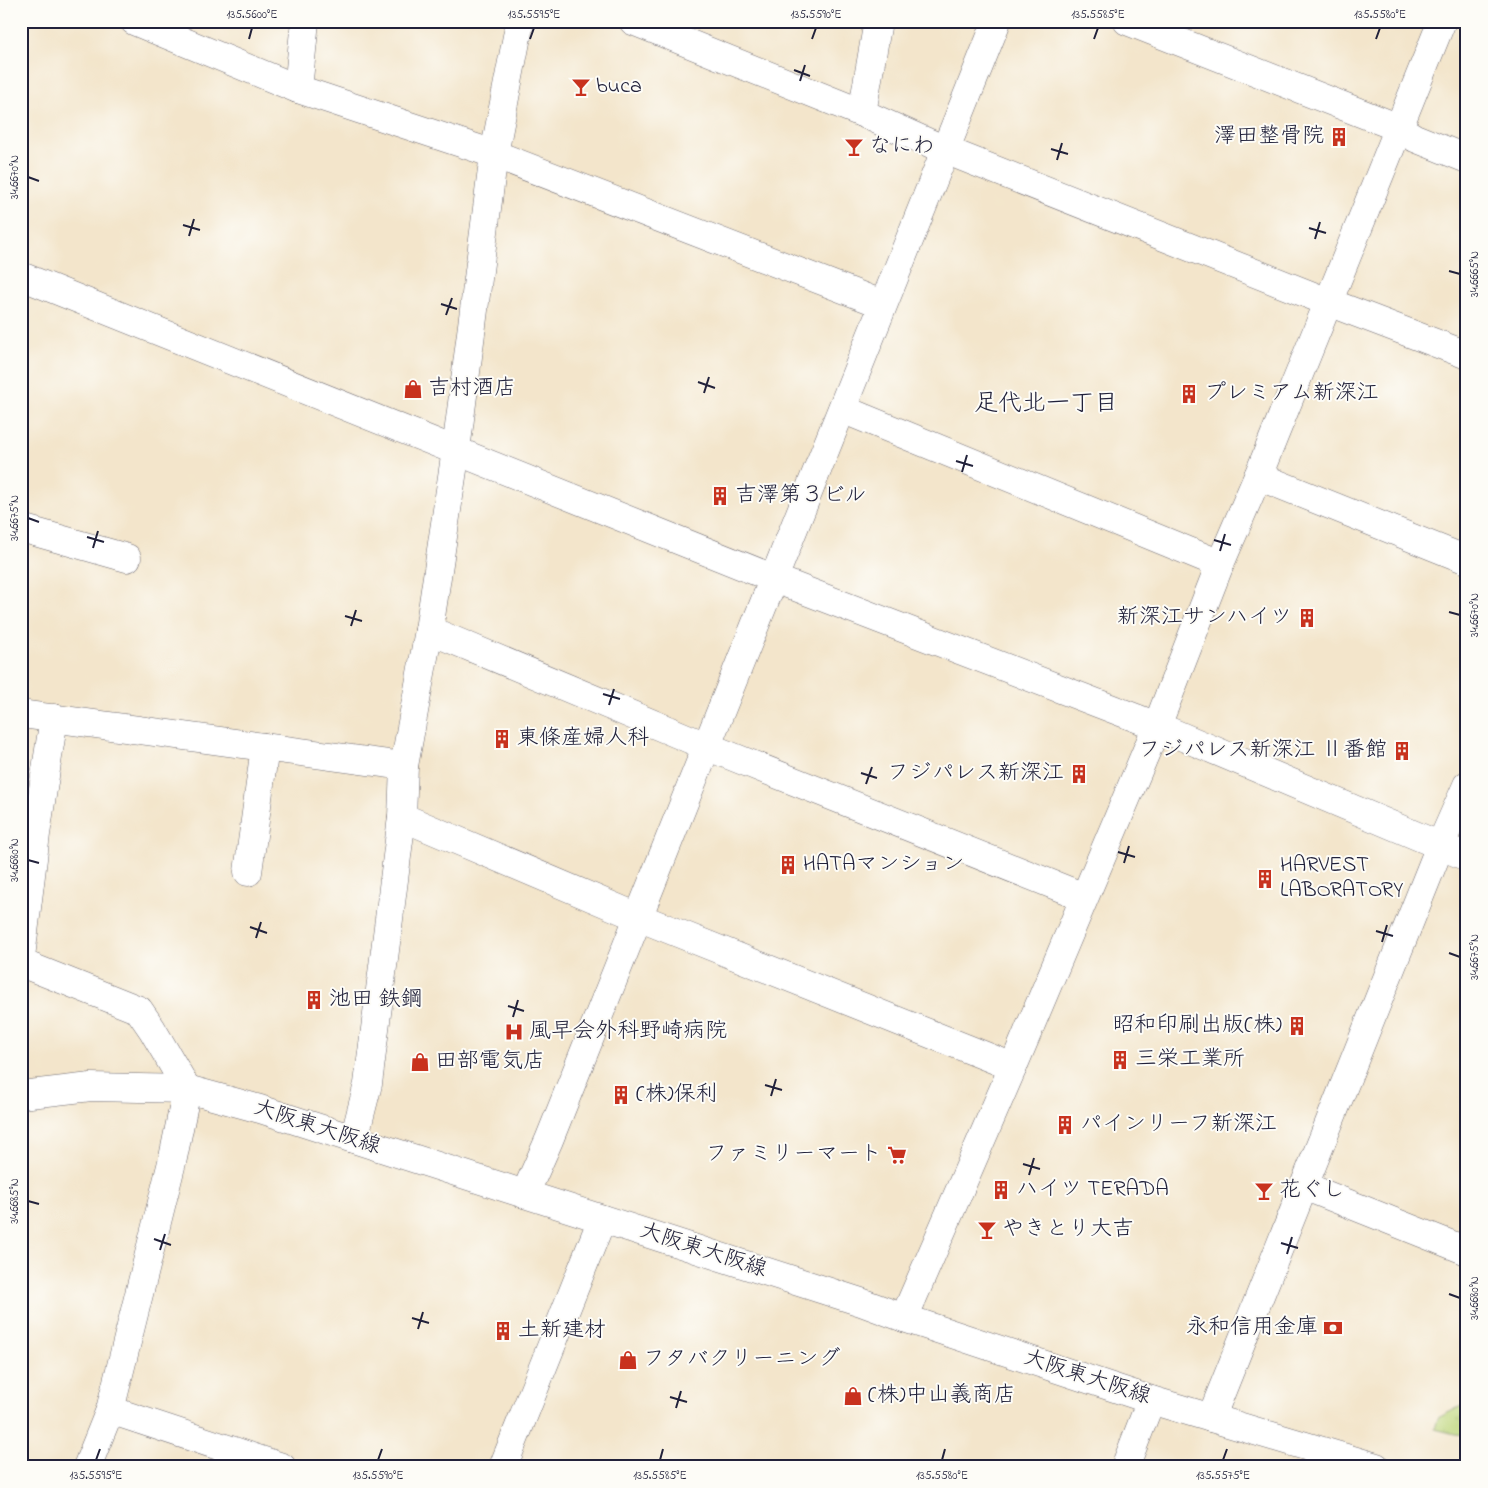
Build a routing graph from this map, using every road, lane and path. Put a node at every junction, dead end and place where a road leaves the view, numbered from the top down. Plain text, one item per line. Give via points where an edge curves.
1 (134, 21) edge
2 (305, 21) edge
3 (520, 21) edge
4 (633, 21) edge
5 (878, 21) edge
6 (997, 21) edge
7 (1127, 21) edge
8 (1442, 21) edge
9 (298, 89) junction
10 (862, 113) junction
11 (1399, 128) junction
12 (945, 150) junction
13 (494, 154) junction
14 (1467, 159) edge
15 (21, 276) edge
16 (1328, 302) junction
17 (882, 304) junction
18 (1467, 355) edge
19 (842, 409) junction
20 (456, 450) junction
21 (1258, 476) junction
22 (21, 528) edge
23 (127, 558) dead end
24 (1467, 560) edge
25 (1220, 564) junction
26 (775, 579) junction
27 (430, 630) junction
28 (21, 714) edge
29 (54, 718) junction
30 (1157, 726) junction
31 (706, 746) junction
32 (264, 747) junction
33 (404, 766) junction
34 (1467, 785) edge
35 (402, 816) junction
36 (1440, 846) junction
37 (1467, 857) edge
38 (248, 872) dead end
39 (1084, 897) junction
40 (638, 917) junction
41 (21, 957) edge
42 (21, 963) edge
43 (1013, 1067) junction
44 (186, 1089) junction
45 (21, 1095) edge
46 (354, 1139) junction
47 (1304, 1186) junction
48 (525, 1194) junction
49 (602, 1219) junction
50 (1467, 1252) edge
51 (904, 1318) junction
52 (1151, 1400) junction
53 (110, 1410) junction
54 (1210, 1418) junction
55 (87, 1467) edge
56 (282, 1467) edge
57 (503, 1467) edge
58 (1125, 1467) edge
59 (1376, 1467) edge

1 - 9 street
2 - 9 street
3 - 13 street
4 - 10 street
5 - 10 street
6 - 12 street
7 - 11 street
8 - 11 street
9 - 13 street
10 - 12 street
11 - 14 street
11 - 16 street
12 - 16 street
12 - 17 street
13 - 17 street
13 - 20 street
15 - 20 street
16 - 18 street
16 - 21 street
17 - 19 street
19 - 25 street
19 - 26 street
20 - 26 street
20 - 27 street
21 - 24 street
21 - 25 street
22 - 23 street
25 - 30 street
26 - 30 street
26 - 31 street
27 - 31 street
27 - 33 street
28 - 29 street
29 - 32 street
29 - 41 street
30 - 36 street
30 - 39 street
31 - 39 street
31 - 40 street
32 - 33 street
32 - 38 street
33 - 35 street
34 - 36 street
35 - 40 street
35 - 46 street via 368,1084
36 - 37 street
36 - 47 street
39 - 43 street
40 - 43 street
40 - 48 street via 553,1132
42 - 44 street via 140,1010
43 - 51 street
44 - 45 street, 大阪東大阪線 via 91,1087
44 - 46 street, 大阪東大阪線
44 - 53 street via 173,1158
46 - 48 street, 大阪東大阪線
47 - 50 street
47 - 54 street
48 - 49 street, 大阪東大阪線
49 - 51 street, 大阪東大阪線
49 - 57 street
51 - 52 street, 大阪東大阪線
52 - 54 street, 大阪東大阪線
52 - 58 street
53 - 55 street
53 - 56 street
54 - 59 street, 大阪東大阪線

